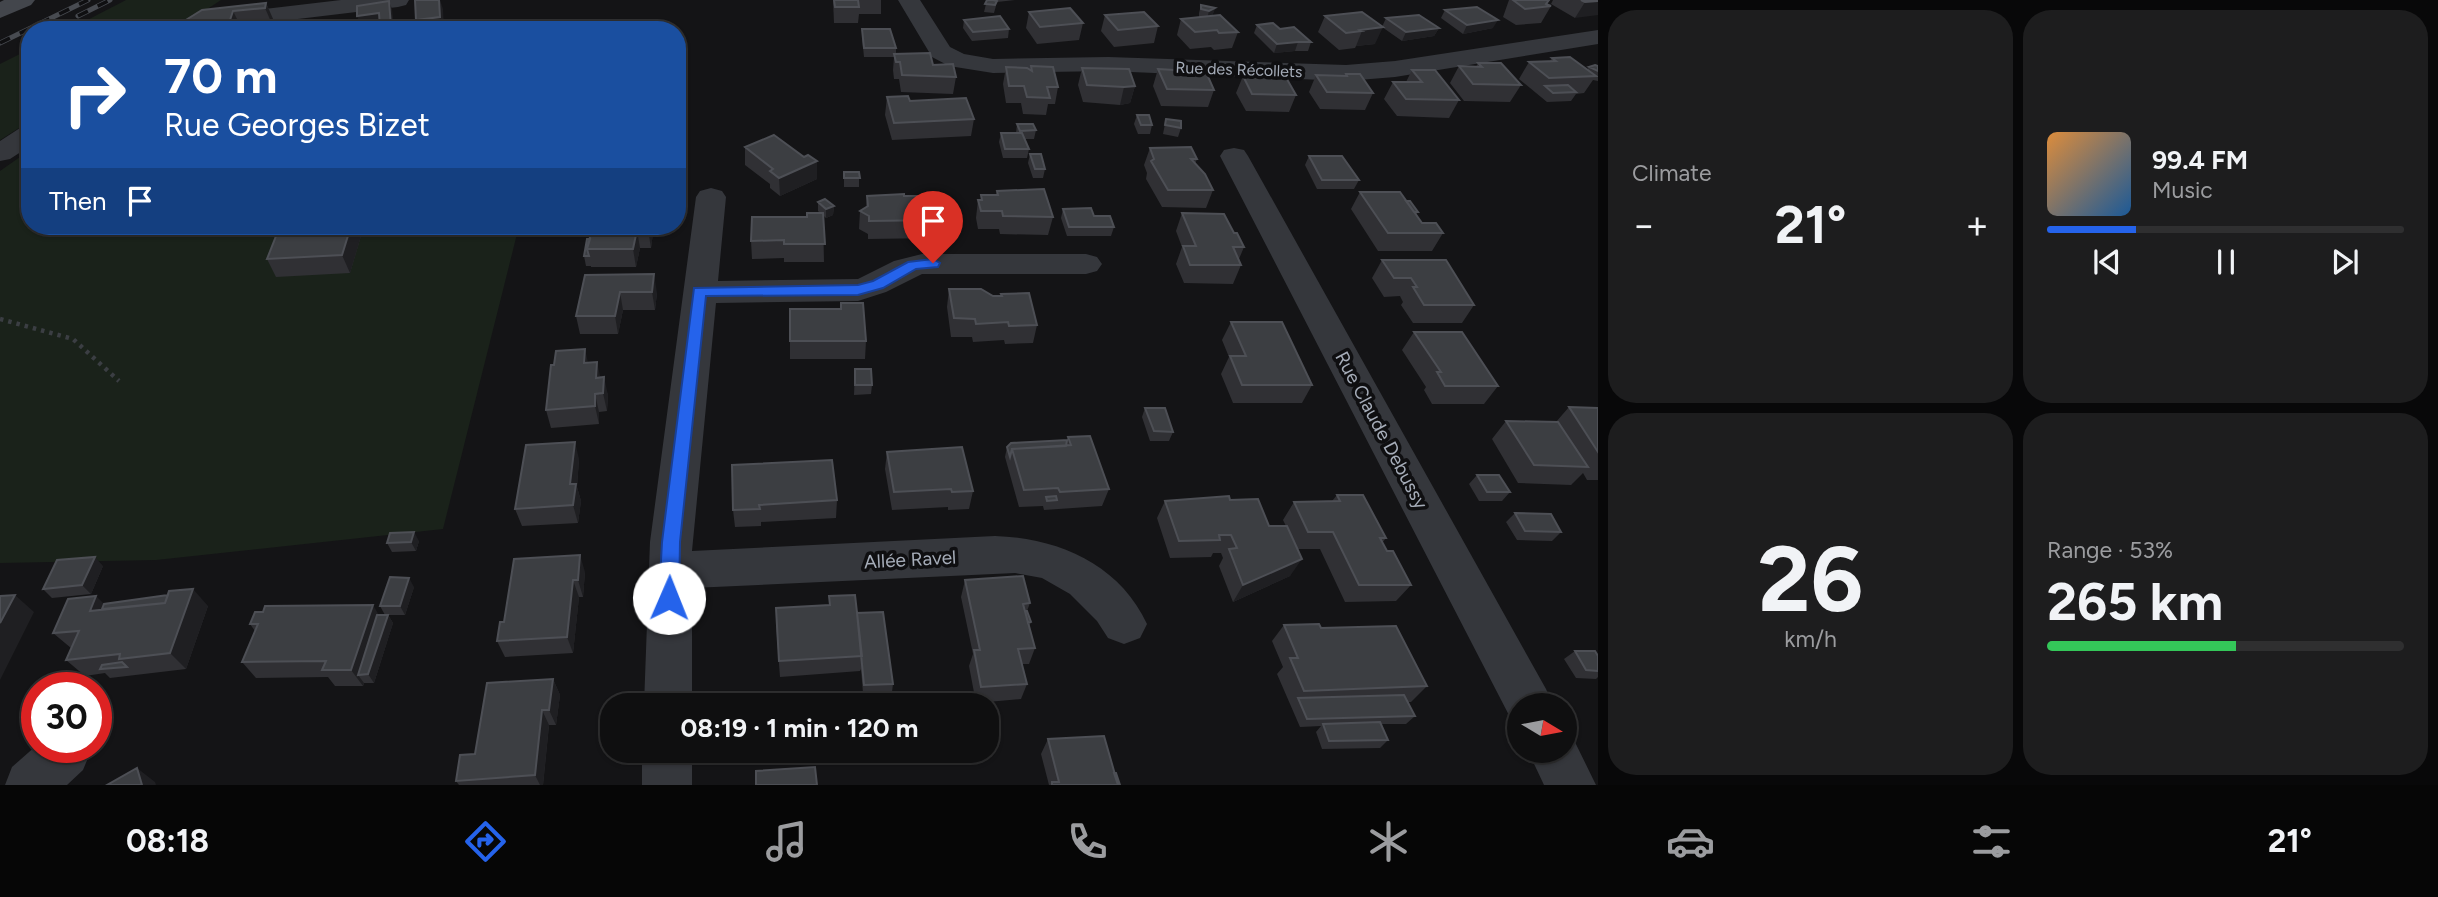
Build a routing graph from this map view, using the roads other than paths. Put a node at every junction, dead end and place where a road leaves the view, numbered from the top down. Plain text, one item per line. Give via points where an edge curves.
1 (23, 0) edge
2 (233, 0) edge
3 (398, 0) edge
4 (909, 0) edge
5 (0, 11) edge
6 (1598, 37) edge
7 (21, 140) edge
8 (0, 153) edge
9 (1234, 156) dead end
10 (711, 197) dead end
11 (1086, 264) dead end
12 (699, 292) junction
13 (669, 571) junction
14 (1124, 624) dead end
15 (668, 693) edge
16 (1523, 693) edge
17 (667, 763) edge
18 (1560, 763) edge
19 (667, 785) edge
20 (1572, 785) edge

1 - 5 main road
2 - 3 street via 203,19 239,20
4 - 6 street, Rue des Récollets via 941,52 958,61 993,66 1108,64 1346,73
7 - 8 street
9 - 16 street, Rue Claude Debussy
10 - 12 street
11 - 12 street via 922,264 858,290
12 - 13 street
13 - 14 street, Allée Ravel via 1030,556 1064,566 1083,578 1107,599
13 - 15 street
17 - 19 street
18 - 20 street

